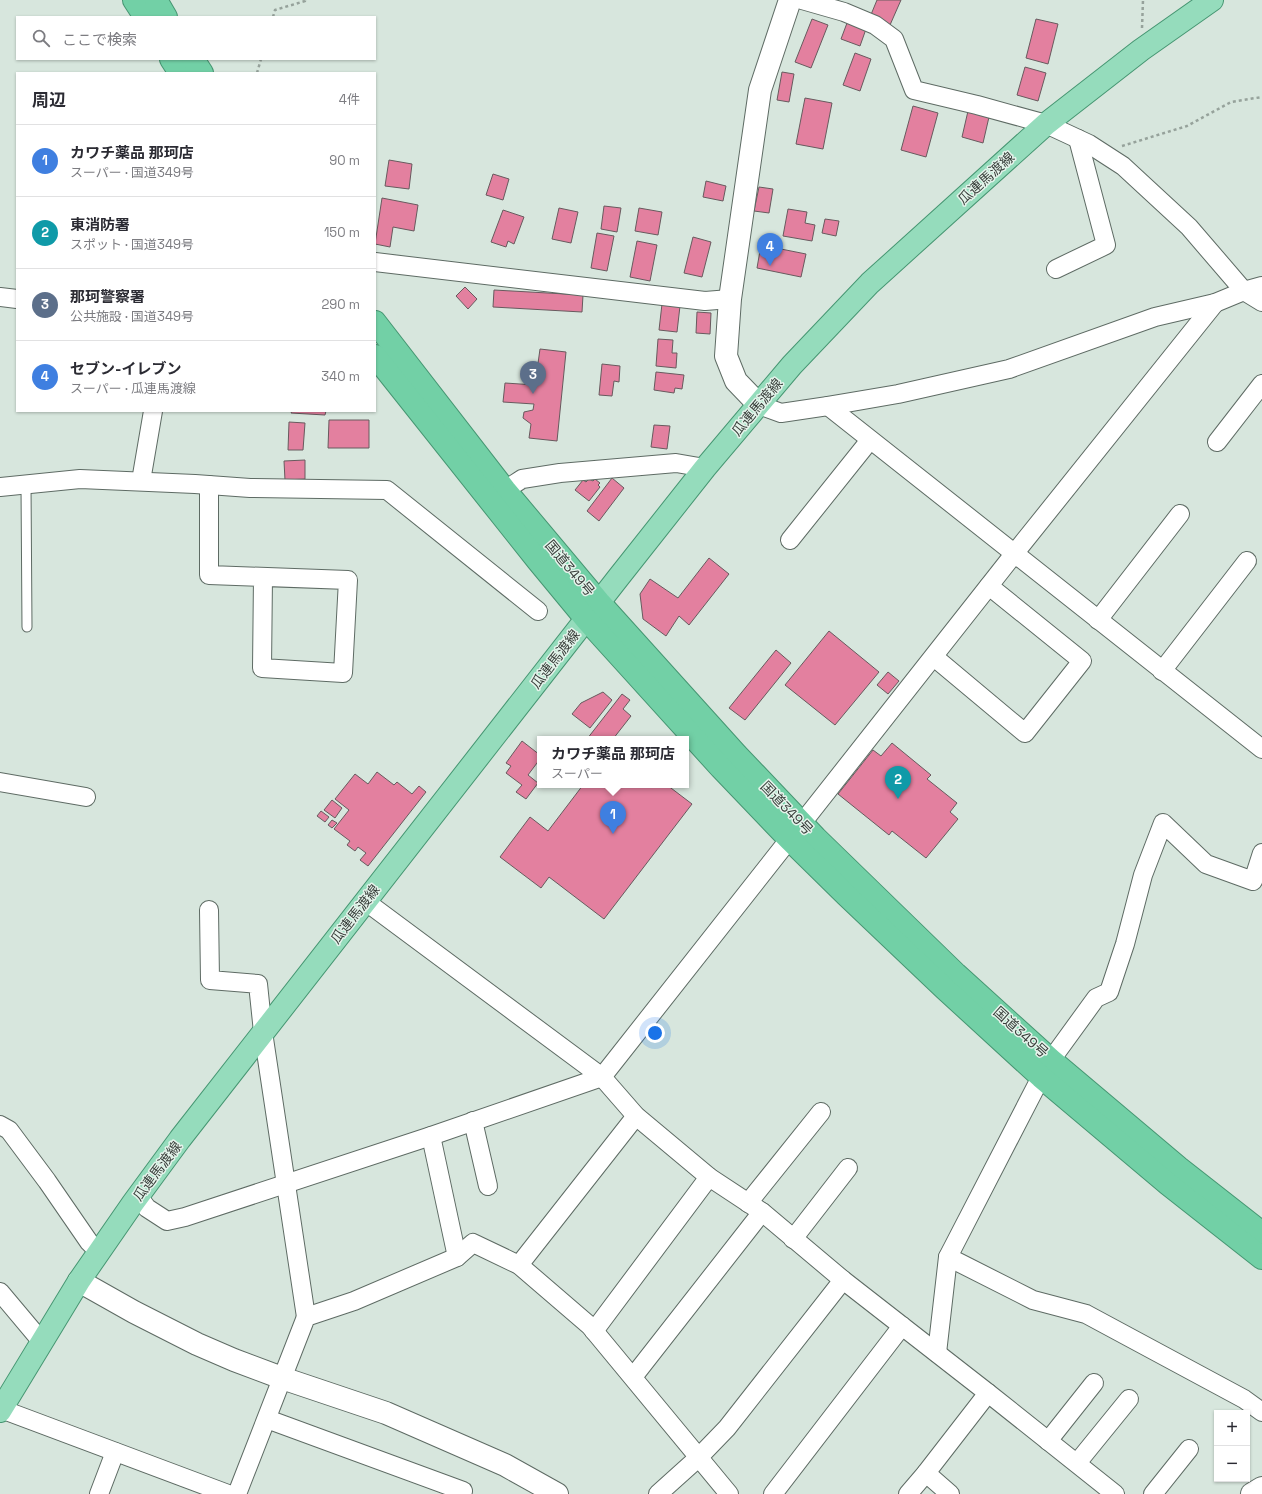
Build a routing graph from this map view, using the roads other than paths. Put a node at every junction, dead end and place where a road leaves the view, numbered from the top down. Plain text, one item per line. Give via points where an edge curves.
1 (134, 0) edge
2 (156, 0) edge
3 (790, 0) edge
4 (802, 0) edge
5 (1212, 0) edge
6 (144, 16) edge
7 (165, 16) edge
8 (172, 60) edge
9 (194, 60) edge
10 (179, 72) edge
11 (201, 72) edge
12 (1046, 124) junction
13 (1078, 138) junction
14 (376, 262) edge
15 (1056, 269) dead end
16 (1262, 286) edge
17 (1244, 291) junction
18 (0, 297) edge
19 (16, 299) edge
20 (730, 299) junction
21 (1262, 302) edge
22 (1215, 303) junction
23 (376, 323) edge
24 (376, 357) edge
25 (1262, 384) edge
26 (759, 405) junction
27 (828, 406) junction
28 (153, 412) edge
29 (870, 440) junction
30 (1217, 442) dead end
31 (705, 468) junction
32 (141, 481) junction
33 (26, 484) junction
34 (209, 485) junction
35 (0, 487) edge
36 (505, 490) junction
37 (1180, 514) dead end
38 (790, 540) dead end
39 (1014, 554) junction
40 (1247, 561) dead end
41 (263, 577) junction
42 (990, 586) junction
43 (599, 602) junction
44 (538, 610) dead end
45 (586, 619) junction
46 (1098, 620) junction
47 (27, 627) dead end
48 (934, 657) junction
49 (1162, 670) junction
50 (1262, 749) edge
51 (0, 782) edge
52 (86, 797) dead end
53 (795, 831) junction
54 (1262, 852) edge
55 (365, 901) junction
56 (209, 910) dead end
57 (263, 1032) junction
58 (1046, 1068) junction
59 (602, 1077) junction
60 (821, 1112) dead end
61 (636, 1116) junction
62 (473, 1121) junction
63 (0, 1125) edge
64 (431, 1136) junction
65 (848, 1168) dead end
66 (709, 1177) junction
67 (285, 1184) junction
68 (488, 1186) dead end
69 (138, 1196) junction
70 (755, 1208) junction
71 (1262, 1233) edge
72 (793, 1239) junction
73 (99, 1252) junction
74 (457, 1257) junction
75 (948, 1257) junction
76 (1262, 1258) edge
77 (519, 1266) junction
78 (842, 1280) junction
79 (79, 1281) junction
80 (0, 1292) edge
81 (306, 1317) junction
82 (902, 1326) junction
83 (594, 1331) junction
84 (42, 1342) junction
85 (937, 1353) junction
86 (632, 1377) junction
87 (282, 1378) junction
88 (1094, 1383) dead end
89 (988, 1392) junction
90 (1129, 1399) dead end
91 (1, 1410) edge
92 (1262, 1412) edge
93 (267, 1419) junction
94 (1048, 1441) junction
95 (1189, 1449) dead end
96 (115, 1452) junction
97 (698, 1458) junction
98 (1076, 1463) junction
99 (926, 1473) junction
100 (1262, 1488) edge
101 (99, 1494) edge
102 (228, 1494) edge
103 (237, 1494) edge
104 (460, 1494) edge
105 (557, 1494) edge
106 (658, 1494) edge
107 (729, 1494) edge
108 (773, 1494) edge
109 (908, 1494) edge
110 (950, 1494) edge
111 (1115, 1494) edge
112 (1153, 1494) edge
113 (1252, 1494) edge

1 - 6 highway
2 - 7 highway
3 - 20 street via 760,90
4 - 12 street via 844,12 875,25 894,39 914,90
5 - 12 main road, 瓜連馬渡線 via 1141,50
8 - 10 highway
9 - 11 highway
12 - 13 street
12 - 26 main road, 瓜連馬渡線 via 870,283 792,365
13 - 15 street via 1106,245
13 - 17 street via 1123,166 1189,227
14 - 20 street via 705,301
16 - 17 street
17 - 21 street
17 - 22 street
18 - 19 street
20 - 26 street via 726,356 736,381
22 - 27 street via 1155,317 1009,369 898,394
22 - 39 street
23 - 36 highway, 国道349号
24 - 45 highway, 国道349号
25 - 30 street
26 - 27 street via 781,413
26 - 31 main road, 瓜連馬渡線
27 - 29 street
28 - 32 street
29 - 38 street
29 - 39 street
31 - 36 street via 676,463 560,473 522,479
31 - 43 main road, 瓜連馬渡線
32 - 33 street via 80,479
32 - 34 street
33 - 35 street
33 - 47 lane
34 - 41 street via 209,575
34 - 44 street via 387,490
36 - 43 highway, 国道349号
37 - 46 street
39 - 42 street
39 - 46 street
40 - 49 street
41 - 41 street via 348,580 343,673 262,668
42 - 48 street
42 - 48 street via 1082,661 1025,733
43 - 45 main road, 瓜連馬渡線
43 - 53 highway, 国道349号 via 737,755
45 - 53 highway, 国道349号 via 721,768
45 - 55 main road, 瓜連馬渡線
46 - 49 street
48 - 53 street
49 - 50 street
51 - 52 street
53 - 58 highway, 国道349号 via 945,990
53 - 59 street
54 - 58 street via 1253,881 1206,864 1163,824 1143,874 1125,944 1109,992 1096,998
55 - 57 main road, 瓜連馬渡線
55 - 59 street
56 - 57 street via 210,980 258,984
57 - 67 street
57 - 69 main road, 瓜連馬渡線
58 - 71 highway, 国道349号
58 - 75 street
58 - 76 highway, 国道349号 via 1168,1184
59 - 61 street
59 - 62 street
60 - 70 street
61 - 66 street
61 - 77 street
62 - 64 street
62 - 68 street
63 - 73 street via 9,1130 89,1242
64 - 67 street
64 - 74 street
65 - 72 street
66 - 70 street
66 - 83 street
67 - 69 street via 167,1221 147,1208
67 - 81 street
69 - 73 main road, 瓜連馬渡線
70 - 72 street
70 - 86 street
72 - 78 street
73 - 79 main road, 瓜連馬渡線
74 - 77 street via 473,1242
74 - 81 street
75 - 85 street
75 - 92 street via 1033,1300 1086,1314
77 - 83 street
78 - 82 street
78 - 97 street via 727,1428
79 - 84 main road, 瓜連馬渡線
79 - 87 street via 197,1344
80 - 84 street
81 - 87 street
82 - 85 street
82 - 108 street
83 - 86 street
84 - 91 main road, 瓜連馬渡線
85 - 89 street
86 - 97 street
87 - 93 street
87 - 105 street via 386,1413 435,1433 505,1465
88 - 94 street
89 - 94 street
89 - 99 street
90 - 98 street
91 - 96 street
93 - 103 street
93 - 104 street via 463,1491
94 - 98 street
95 - 112 street
96 - 101 street
96 - 102 street
97 - 106 street
97 - 107 street
98 - 111 street
99 - 109 street
99 - 110 street
100 - 113 street

